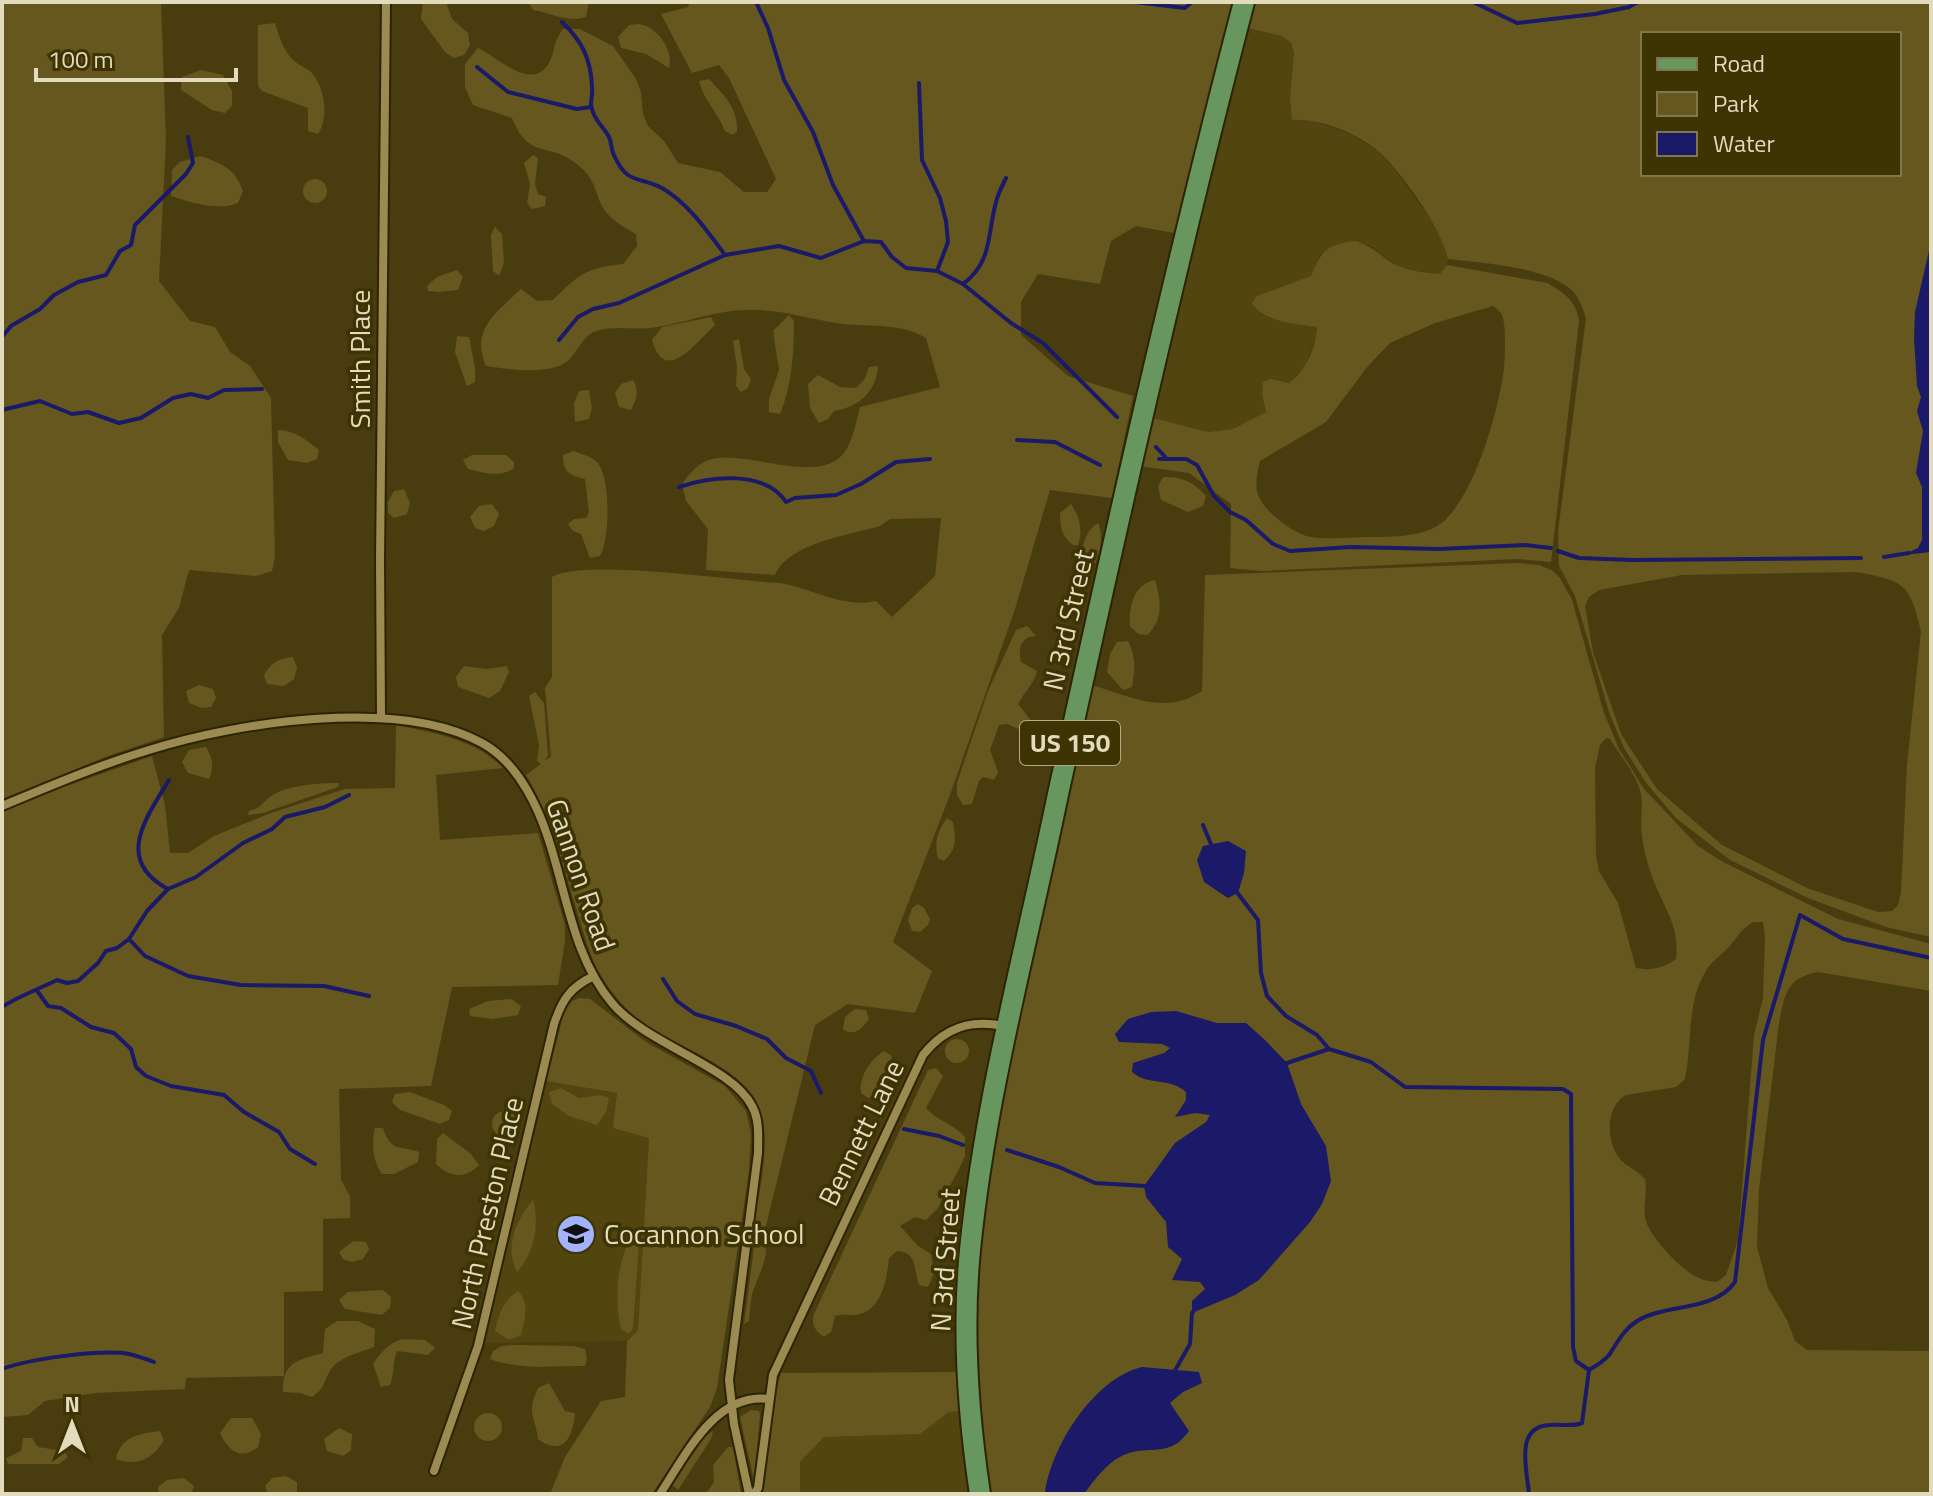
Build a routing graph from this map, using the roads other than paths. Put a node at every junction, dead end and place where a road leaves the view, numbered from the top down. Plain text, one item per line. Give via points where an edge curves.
1 (386, 2) edge
2 (1244, 2) edge
3 (381, 717) junction
4 (2, 806) edge
5 (594, 976) junction
6 (1008, 1027) junction
7 (768, 1399) junction
8 (732, 1407) junction
9 (434, 1471) dead end
10 (660, 1494) edge
11 (752, 1494) edge
12 (980, 1494) edge

1 - 3 street, Smith Place
2 - 6 main road, N 3rd Street / US 150 via 1109,565
3 - 4 street, Gannon Road via 283,723 176,742
3 - 5 street, Gannon Road via 474,739 517,774 539,813
5 - 8 street, Gannon Road via 620,1013 639,1029 730,1081 757,1119 758,1153 731,1353
5 - 9 street, North Preston Place via 562,999 478,1346
6 - 7 street, Bennett Lane via 949,1030 923,1055 773,1375
6 - 12 main road, N 3rd Street / US 150 via 969,1253 967,1366
7 - 8 street via 744,1400
7 - 11 street via 758,1488
8 - 10 street via 704,1428
8 - 11 street, Gannon Road

